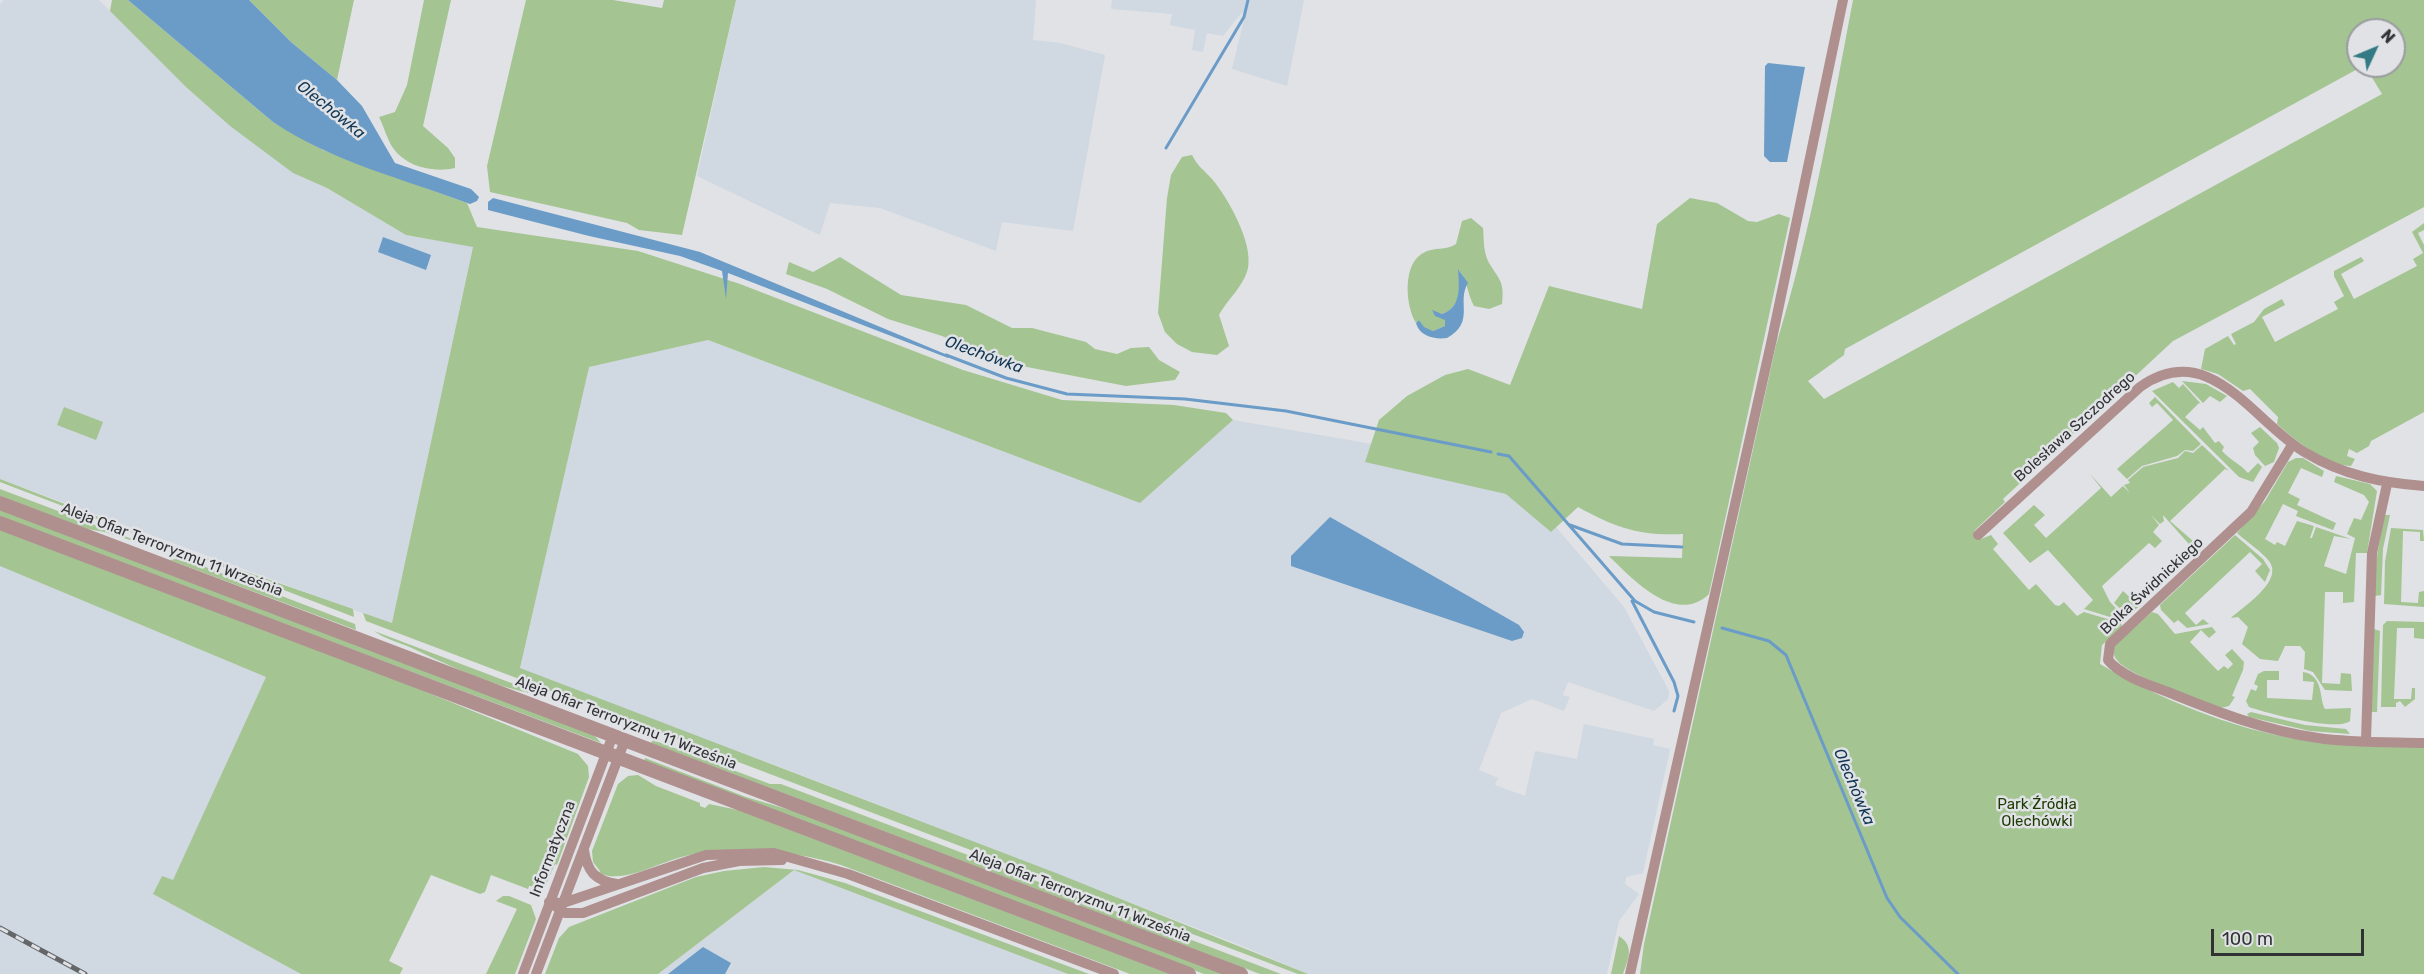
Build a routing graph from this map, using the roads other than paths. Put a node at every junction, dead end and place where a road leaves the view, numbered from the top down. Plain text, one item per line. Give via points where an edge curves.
1 (1843, 0) edge
2 (2292, 445) junction
3 (2387, 484) junction
4 (2424, 486) edge
5 (0, 502) edge
6 (0, 523) edge
7 (1978, 535) dead end
8 (619, 738) junction
9 (2366, 740) junction
10 (2424, 743) edge
11 (612, 755) junction
12 (583, 848) junction
13 (790, 859) junction
14 (617, 884) junction
15 (549, 902) junction
16 (561, 907) junction
17 (1636, 955) junction
18 (522, 974) edge
19 (536, 974) edge
20 (1114, 974) edge
21 (1189, 974) edge
22 (1241, 974) edge
23 (1630, 974) edge
24 (1635, 974) edge

1 - 17 street
2 - 3 street, Bolesława Szczodrego via 2333,467
2 - 7 street, Bolesława Szczodrego via 2217,380 2193,373 2164,375 2130,396
2 - 9 street, Bolka Świdnickiego via 2251,512 2110,644 2108,656 2116,668 2150,685 2242,720 2312,737
3 - 4 street, Bolesława Szczodrego
3 - 9 street via 2372,553
5 - 8 street, Aleja Ofiar Terroryzmu 11 Września
6 - 11 street
8 - 11 street, Informatyczna
8 - 22 street, Aleja Ofiar Terroryzmu 11 Września
9 - 10 street, Bolka Świdnickiego
11 - 12 street, Informatyczna
11 - 15 street, Informatyczna
11 - 21 street
12 - 14 street via 592,874
12 - 16 street, Informatyczna
13 - 14 street via 774,853 706,855
13 - 16 street via 721,864 683,874 583,913
13 - 20 street via 848,874
14 - 16 street
15 - 16 street
15 - 18 street, Informatyczna
16 - 19 street, Informatyczna
17 - 23 street
17 - 24 street

